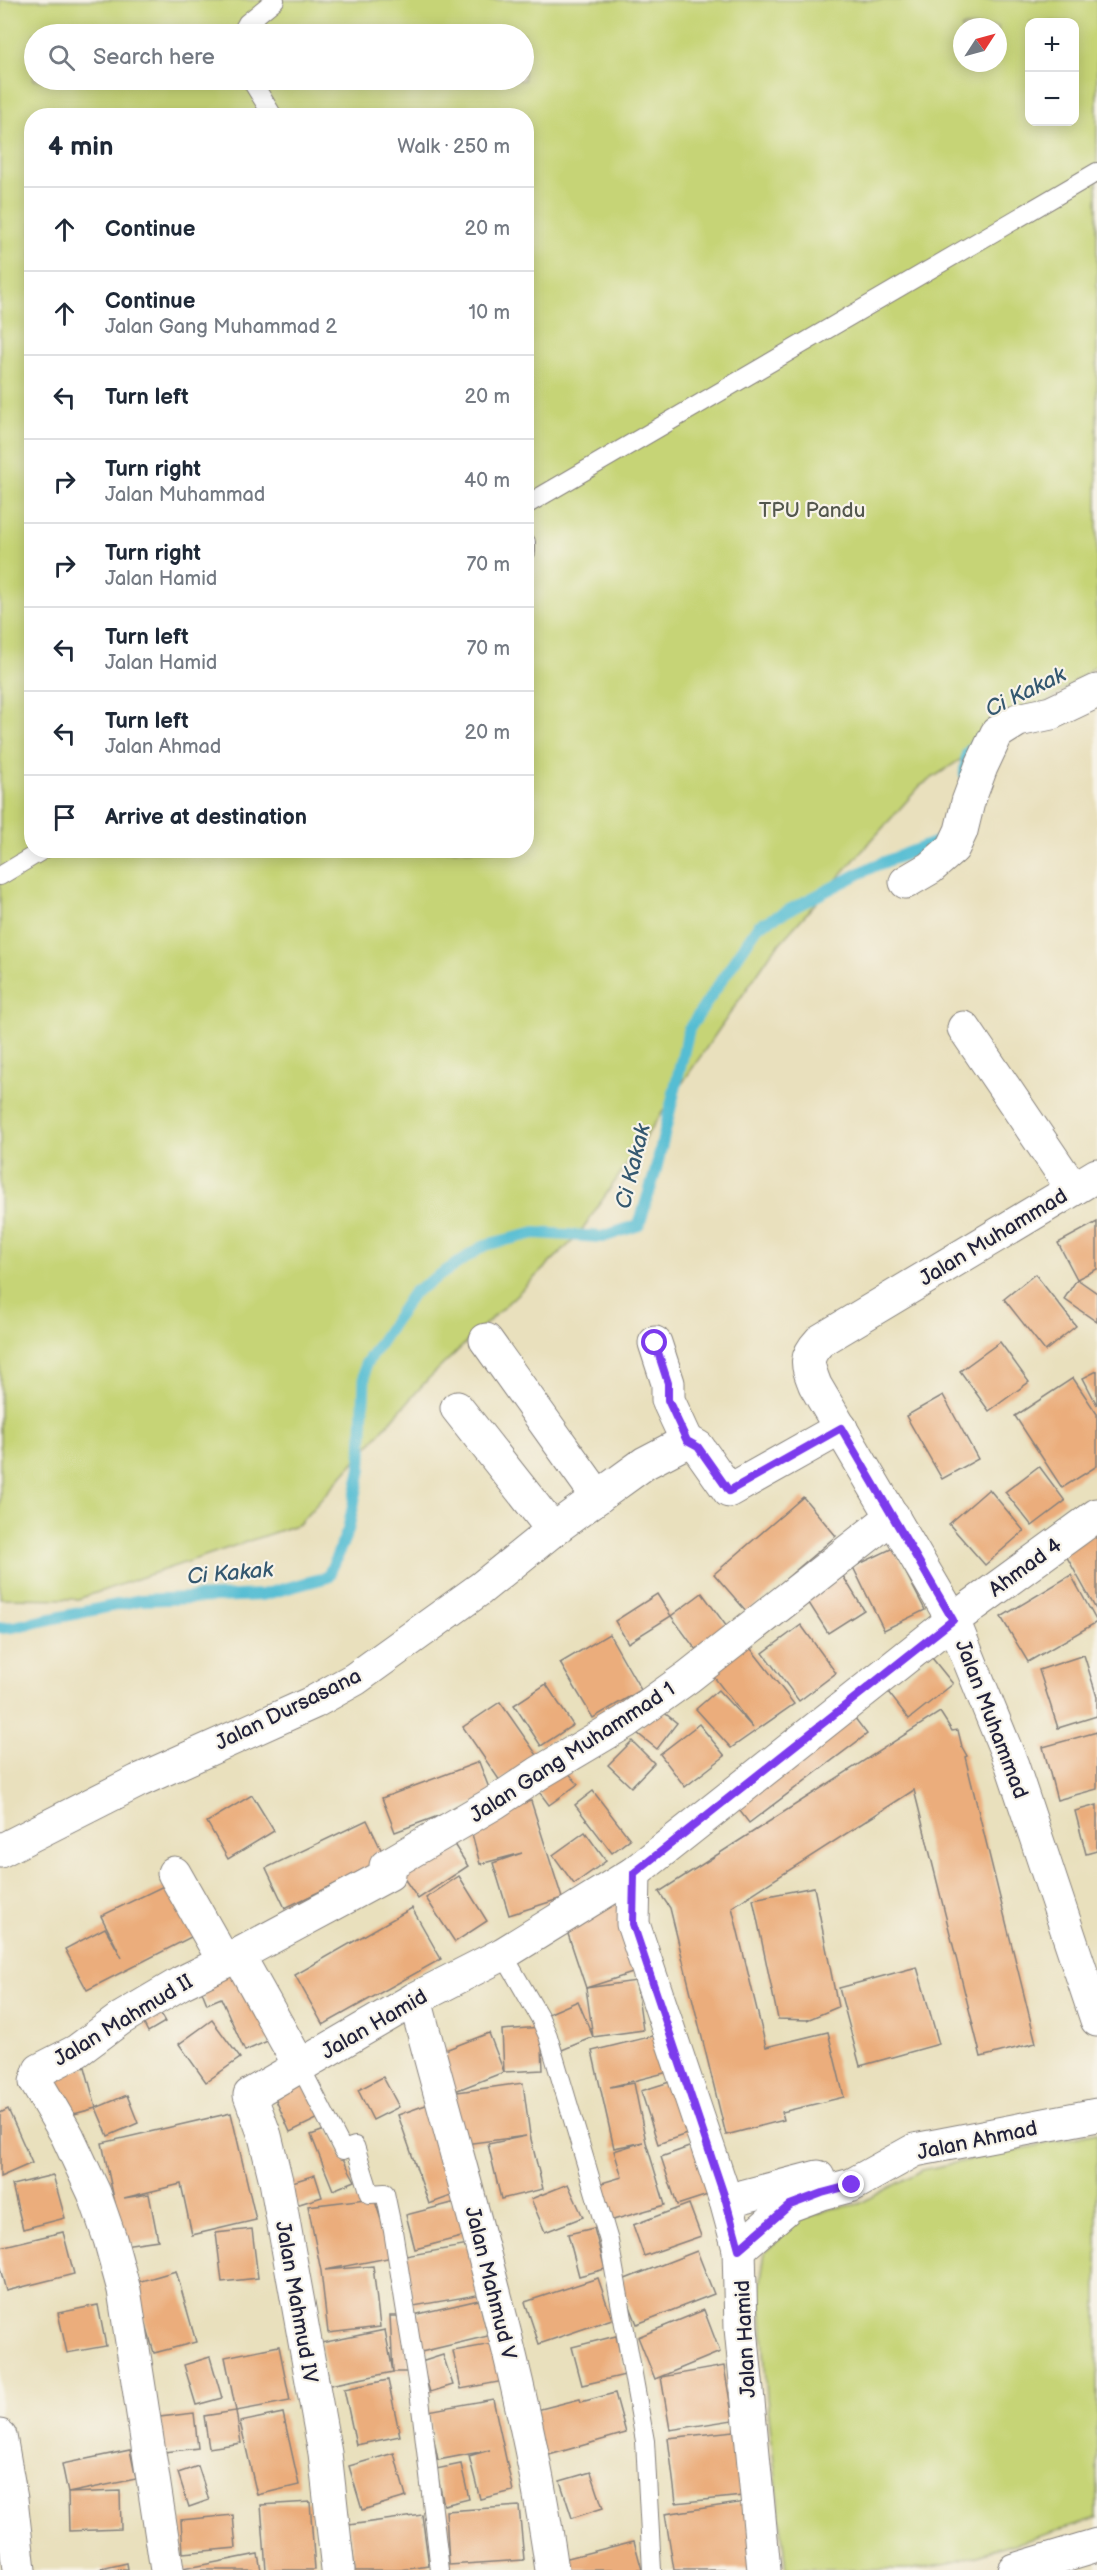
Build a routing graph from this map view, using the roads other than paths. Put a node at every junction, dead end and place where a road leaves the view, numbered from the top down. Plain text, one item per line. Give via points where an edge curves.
1 (274, 0) edge
2 (246, 24) edge
3 (257, 90) edge
4 (268, 108) edge
5 (1097, 172) edge
6 (534, 500) edge
7 (1097, 691) edge
8 (30, 858) edge
9 (0, 876) edge
10 (906, 882) dead end
11 (964, 1028) dead end
12 (1085, 1182) edge
13 (486, 1340) dead end
14 (655, 1343) dead end
15 (457, 1408) dead end
16 (841, 1428) junction
17 (687, 1441) junction
18 (598, 1497) junction
19 (1097, 1515) edge
20 (893, 1516) junction
21 (553, 1530) junction
22 (953, 1620) junction
23 (0, 1851) edge
24 (174, 1873) dead end
25 (634, 1873) junction
26 (503, 1954) junction
27 (231, 1958) junction
28 (415, 1999) junction
29 (1097, 2019) edge
30 (300, 2066) junction
31 (1097, 2115) edge
32 (915, 2150) junction
33 (726, 2201) junction
34 (739, 2249) junction
35 (0, 2436) edge
36 (6, 2499) edge
37 (1097, 2545) edge
38 (19, 2570) edge
39 (167, 2570) edge
40 (338, 2570) edge
41 (440, 2570) edge
42 (552, 2570) edge
43 (652, 2570) edge
44 (764, 2570) edge
45 (1014, 2570) edge

1 - 2 lane
3 - 4 lane
5 - 6 lane
7 - 10 street via 1052,713 1018,720 997,733 953,848
8 - 9 lane
11 - 12 street
12 - 16 street, Jalan Muhammad via 820,1341 811,1352 808,1365 815,1385
13 - 18 street
14 - 17 street via 668,1383 668,1400
15 - 21 street
16 - 17 street via 729,1491 698,1447
16 - 20 street, Jalan Muhammad
17 - 18 street, Jalan Dursasana via 645,1463
18 - 21 street, Jalan Dursasana
19 - 22 street, Ahmad 4
20 - 22 street, Jalan Muhammad
20 - 27 street, Jalan Gang Muhammad 1 via 625,1722 386,1866 389,1874
21 - 23 street, Jalan Dursasana via 480,1589 355,1679
22 - 25 street, Jalan Hamid
22 - 29 street, Jalan Muhammad via 1012,1765
24 - 27 street
25 - 26 street, Jalan Hamid
25 - 33 street, Jalan Hamid via 633,1924
26 - 28 street, Jalan Hamid
26 - 43 lane via 548,2036 609,2241 645,2441
27 - 30 street
27 - 39 street, Jalan Mahmud II via 120,2019 77,2051 40,2070 36,2082 94,2193 124,2290
28 - 30 street, Jalan Hamid
28 - 42 street, Jalan Mahmud V via 503,2323 543,2502
30 - 40 street, Jalan Mahmud IV via 250,2095 276,2181 325,2453
30 - 41 lane via 343,2150 355,2146 370,2194 385,2193 416,2377
31 - 32 street, Jalan Ahmad
32 - 33 street
32 - 34 street, Jalan Ahmad via 852,2185 790,2205
33 - 34 street, Jalan Hamid
34 - 44 street, Jalan Hamid via 741,2328
35 - 36 street
36 - 38 street
37 - 45 street

